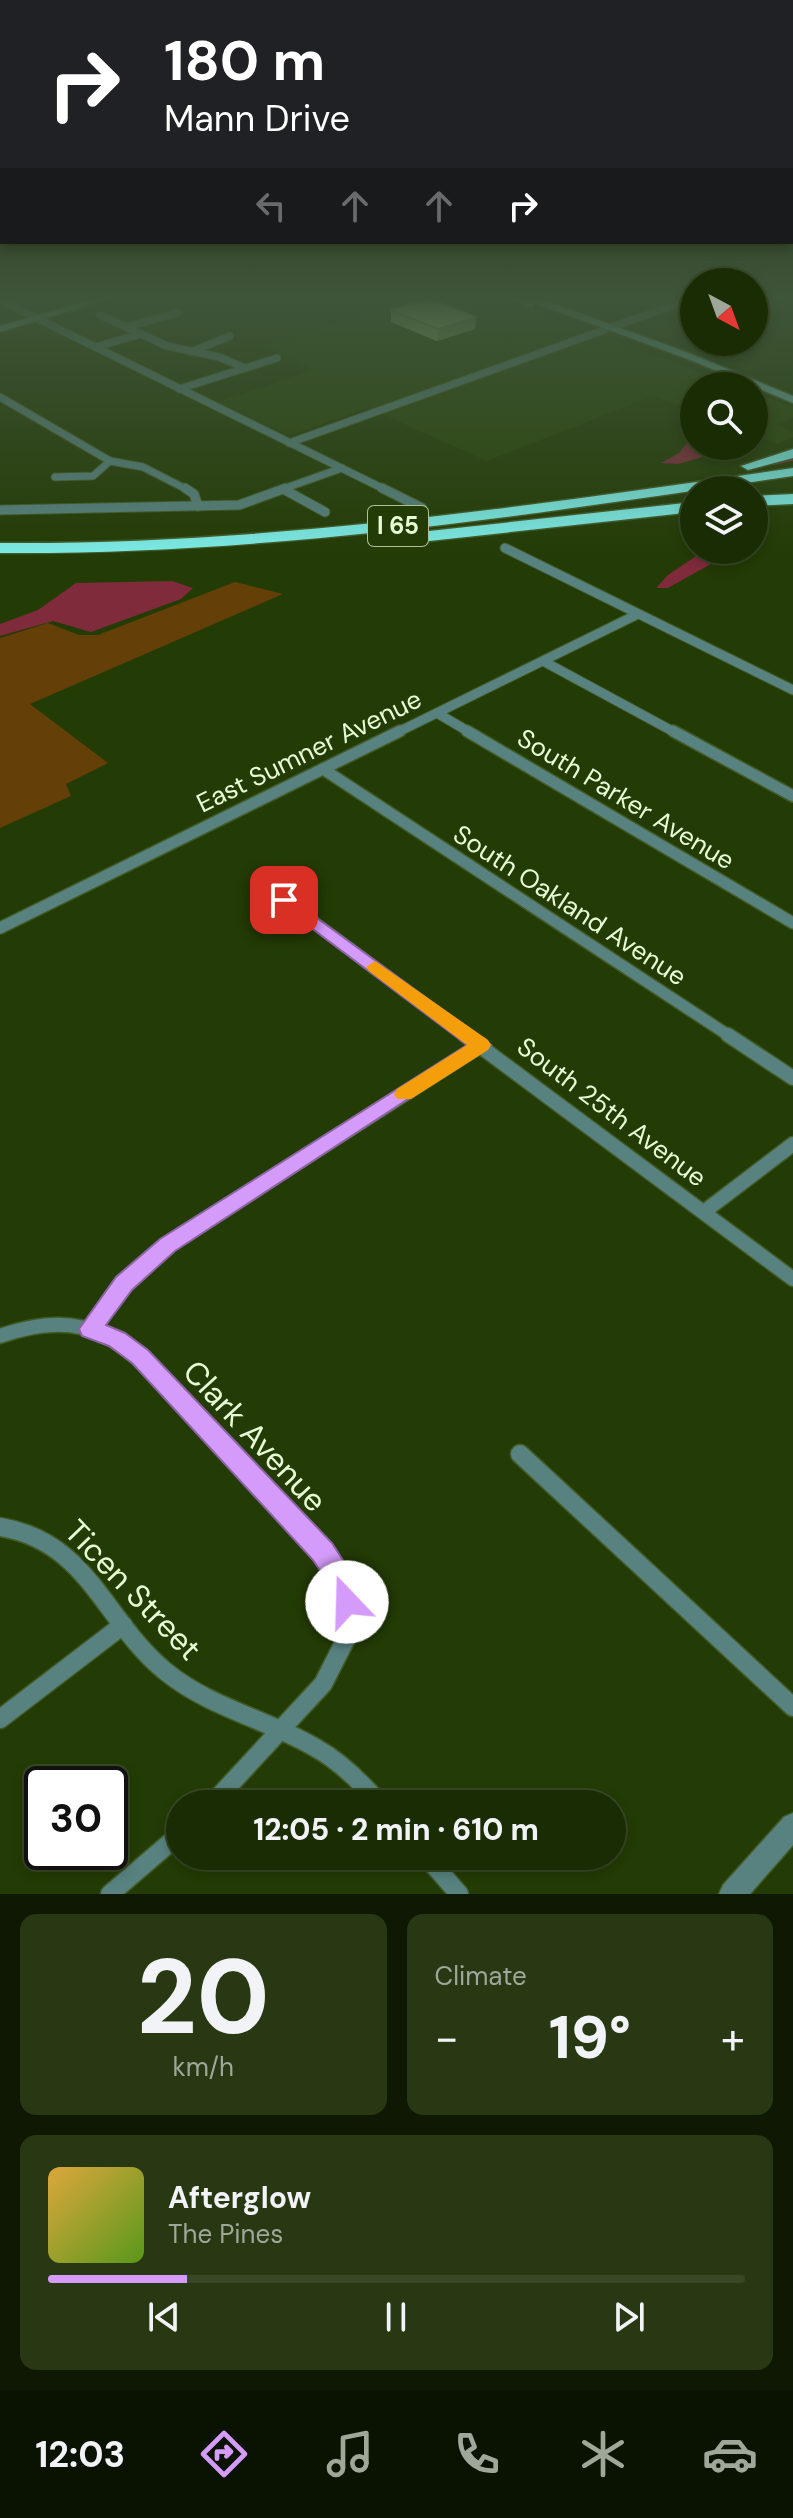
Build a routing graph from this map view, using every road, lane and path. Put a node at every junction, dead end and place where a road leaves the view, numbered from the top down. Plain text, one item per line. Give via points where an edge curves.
1 (168, 383) edge
2 (197, 383) edge
3 (456, 383) edge
4 (755, 383) edge
5 (179, 389) junction
6 (781, 393) junction
7 (793, 394) edge
8 (0, 397) edge
9 (793, 400) edge
10 (289, 443) junction
11 (793, 453) edge
12 (110, 461) junction
13 (342, 468) junction
14 (793, 472) edge
15 (55, 477) dead end
16 (793, 483) edge
17 (768, 486) edge
18 (285, 490) junction
19 (680, 499) edge
20 (793, 499) edge
21 (768, 500) edge
22 (198, 506) junction
23 (422, 508) dead end
24 (680, 508) edge
25 (0, 510) edge
26 (325, 512) dead end
27 (398, 532) junction
28 (0, 548) edge
29 (505, 548) dead end
30 (0, 559) edge
31 (638, 614) junction
32 (543, 661) junction
33 (793, 690) edge
34 (437, 713) junction
35 (323, 769) junction
36 (793, 796) edge
37 (284, 900) dead end
38 (793, 923) edge
39 (0, 928) edge
40 (481, 1045) junction
41 (793, 1078) edge
42 (793, 1144) edge
43 (705, 1211) junction
44 (793, 1279) edge
45 (90, 1329) junction
46 (0, 1336) edge
47 (520, 1454) dead end
48 (0, 1527) edge
49 (123, 1625) junction
50 (793, 1707) edge
51 (0, 1719) edge
52 (282, 1731) junction
53 (225, 1790) edge
54 (365, 1790) edge
55 (793, 1826) edge
56 (166, 1846) edge
57 (438, 1870) edge
58 (110, 1894) edge
59 (459, 1894) edge
60 (732, 1894) edge

1 - 5 street
2 - 5 street
3 - 10 street
4 - 6 main road
5 - 10 street
6 - 7 main road
6 - 9 main road
8 - 12 street
10 - 13 street
11 - 27 highway via 681,480
12 - 15 street via 93,477
12 - 22 street via 158,473 194,494
13 - 18 street
13 - 23 street
14 - 27 highway, I 65
16 - 17 highway
18 - 22 street via 239,505
18 - 26 street
19 - 27 highway, I 65
20 - 21 highway
22 - 25 street
24 - 27 highway
27 - 28 highway, I 65 via 192,546
27 - 30 highway, I 65 via 207,556
29 - 31 street
31 - 32 street, East Sumner Avenue
31 - 33 street
32 - 34 street, East Sumner Avenue
32 - 36 street
34 - 35 street, East Sumner Avenue
34 - 38 street, South Parker Avenue
35 - 39 street, East Sumner Avenue
35 - 41 street, South Oakland Avenue
37 - 40 street, South 25th Avenue
40 - 43 street, South 25th Avenue
40 - 45 street via 167,1245 124,1283
42 - 43 street
43 - 44 street, South 25th Avenue
45 - 46 street, Clark Avenue via 50,1325
45 - 52 street, Clark Avenue via 140,1356 323,1551 341,1580 347,1609 341,1656 320,1691
47 - 50 street
48 - 49 street, Ticen Street via 24,1530 58,1547
49 - 51 street
49 - 52 street, Ticen Street via 158,1666 188,1690
52 - 53 street, Clark Avenue
52 - 54 street, Ticen Street via 333,1759
55 - 60 street
56 - 58 street
57 - 59 street

